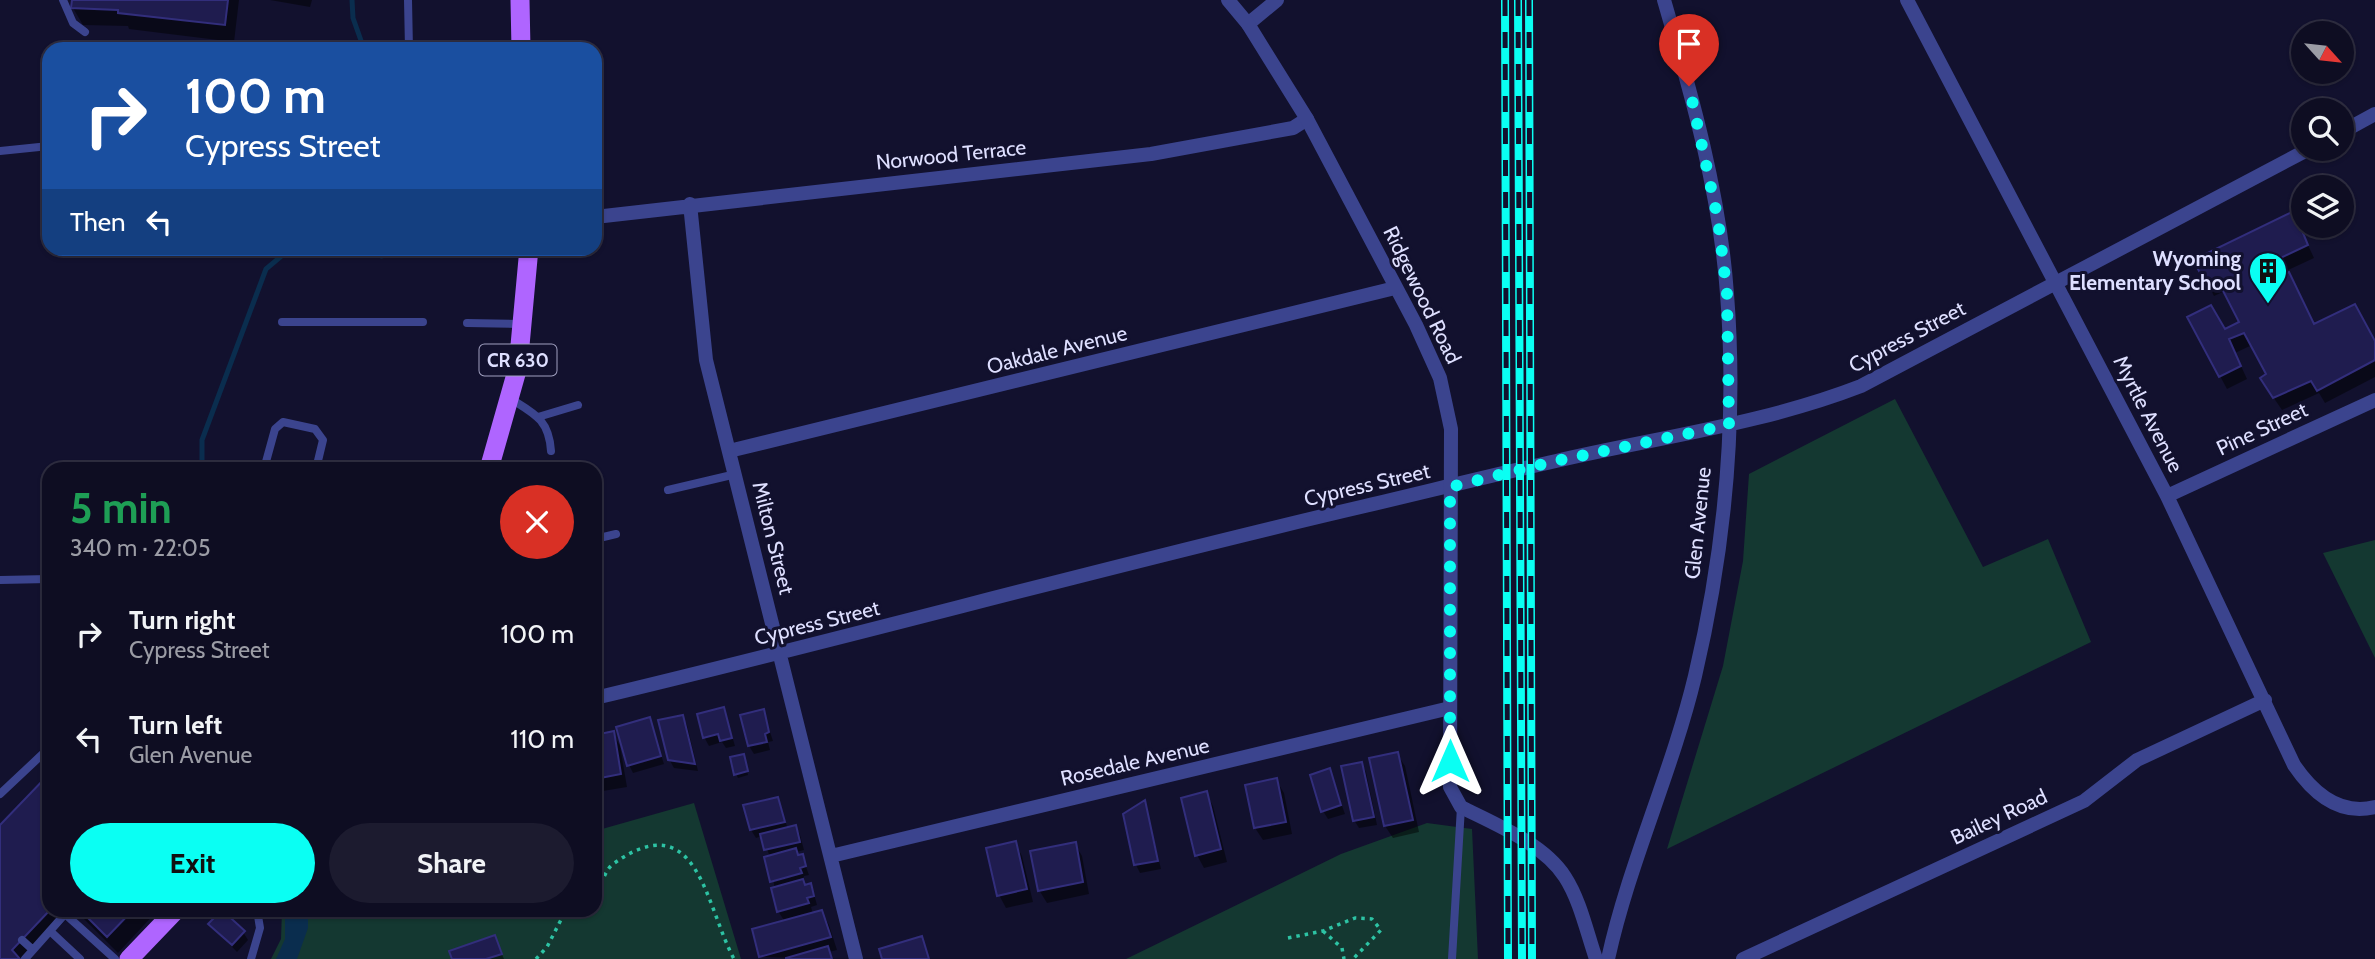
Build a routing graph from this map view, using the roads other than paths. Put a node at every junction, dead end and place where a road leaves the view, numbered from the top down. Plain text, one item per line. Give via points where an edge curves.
1 (63, 0) edge
2 (408, 0) edge
3 (520, 0) edge
4 (1228, 0) edge
5 (1277, 0) edge
6 (1664, 0) edge
7 (1907, 0) edge
8 (1248, 24) junction
9 (85, 32) dead end
10 (409, 42) edge
11 (521, 42) edge
12 (2375, 114) edge
13 (1307, 119) junction
14 (2354, 125) edge
15 (42, 146) edge
16 (0, 150) edge
17 (2291, 158) edge
18 (690, 204) junction
19 (602, 216) edge
20 (528, 256) edge
21 (2056, 282) junction
22 (1395, 288) junction
23 (282, 322) dead end
24 (423, 322) dead end
25 (467, 323) dead end
26 (523, 324) junction
27 (510, 398) junction
28 (2375, 400) edge
29 (578, 405) dead end
30 (538, 417) junction
31 (1729, 425) junction
32 (551, 451) dead end
33 (729, 451) junction
34 (266, 462) edge
35 (318, 462) edge
36 (491, 462) edge
37 (736, 474) junction
38 (1450, 487) junction
39 (668, 490) dead end
40 (2167, 496) junction
41 (616, 534) dead end
42 (602, 537) edge
43 (42, 579) edge
44 (0, 580) edge
45 (781, 654) junction
46 (602, 696) edge
47 (2265, 700) junction
48 (1450, 708) junction
49 (42, 755) edge
50 (0, 794) edge
51 (1461, 807) junction
52 (2375, 807) edge
53 (831, 856) junction
54 (62, 917) edge
55 (68, 917) edge
56 (169, 917) edge
57 (258, 917) edge
58 (50, 931) junction
59 (22, 940) dead end
60 (33, 950) junction
61 (24, 959) edge
62 (80, 959) edge
63 (115, 959) edge
64 (129, 959) edge
65 (251, 959) edge
66 (856, 959) edge
67 (1452, 959) edge
68 (1596, 959) edge
69 (1608, 959) edge
70 (1743, 959) edge

1 - 9 lane via 73,23
2 - 10 lane
3 - 11 main road
4 - 8 street, Ridgewood Road
5 - 8 street
6 - 31 street, Glen Avenue via 1695,108 1718,220 1727,294
7 - 21 street, Myrtle Avenue
8 - 13 street, Ridgewood Road
12 - 14 street
13 - 18 street, Norwood Terrace via 1293,128 1151,154
13 - 22 street, Ridgewood Road
15 - 16 lane
17 - 21 street, Cypress Street
18 - 19 street, Norwood Terrace
18 - 33 street, Milton Street via 706,360
20 - 26 main road, CR 630
21 - 31 street, Cypress Street via 1861,386 1821,402
21 - 40 street, Myrtle Avenue
22 - 33 street, Oakdale Avenue
22 - 38 street, Ridgewood Road via 1440,378 1451,429
23 - 24 lane
25 - 26 lane
26 - 27 main road, CR 630
27 - 30 lane
27 - 36 main road, CR 630
28 - 40 street, Pine Street
29 - 30 lane
30 - 32 lane via 547,428
31 - 38 street, Cypress Street
31 - 69 street, Glen Avenue via 1722,526 1694,677
33 - 37 street, Milton Street
34 - 35 lane via 275,429 283,422 314,429 323,440
37 - 39 lane
37 - 45 street, Milton Street
38 - 45 street, Cypress Street
38 - 48 street, Ridgewood Road
40 - 47 street, Myrtle Avenue
41 - 42 lane
43 - 44 lane
45 - 46 street, Cypress Street
45 - 53 street, Milton Street
47 - 52 street, Myrtle Avenue via 2306,784 2325,800 2347,809
47 - 70 street, Bailey Road via 2137,760 2084,801
48 - 51 street, Ridgewood Road via 1450,787
48 - 53 street, Rosedale Avenue
49 - 50 lane
51 - 67 lane
51 - 68 street via 1541,852 1555,865 1573,893
53 - 66 street, Milton Street
54 - 58 lane
55 - 63 lane
56 - 64 main road
57 - 65 lane via 260,928
58 - 60 lane
58 - 62 lane
59 - 60 lane
60 - 61 lane

